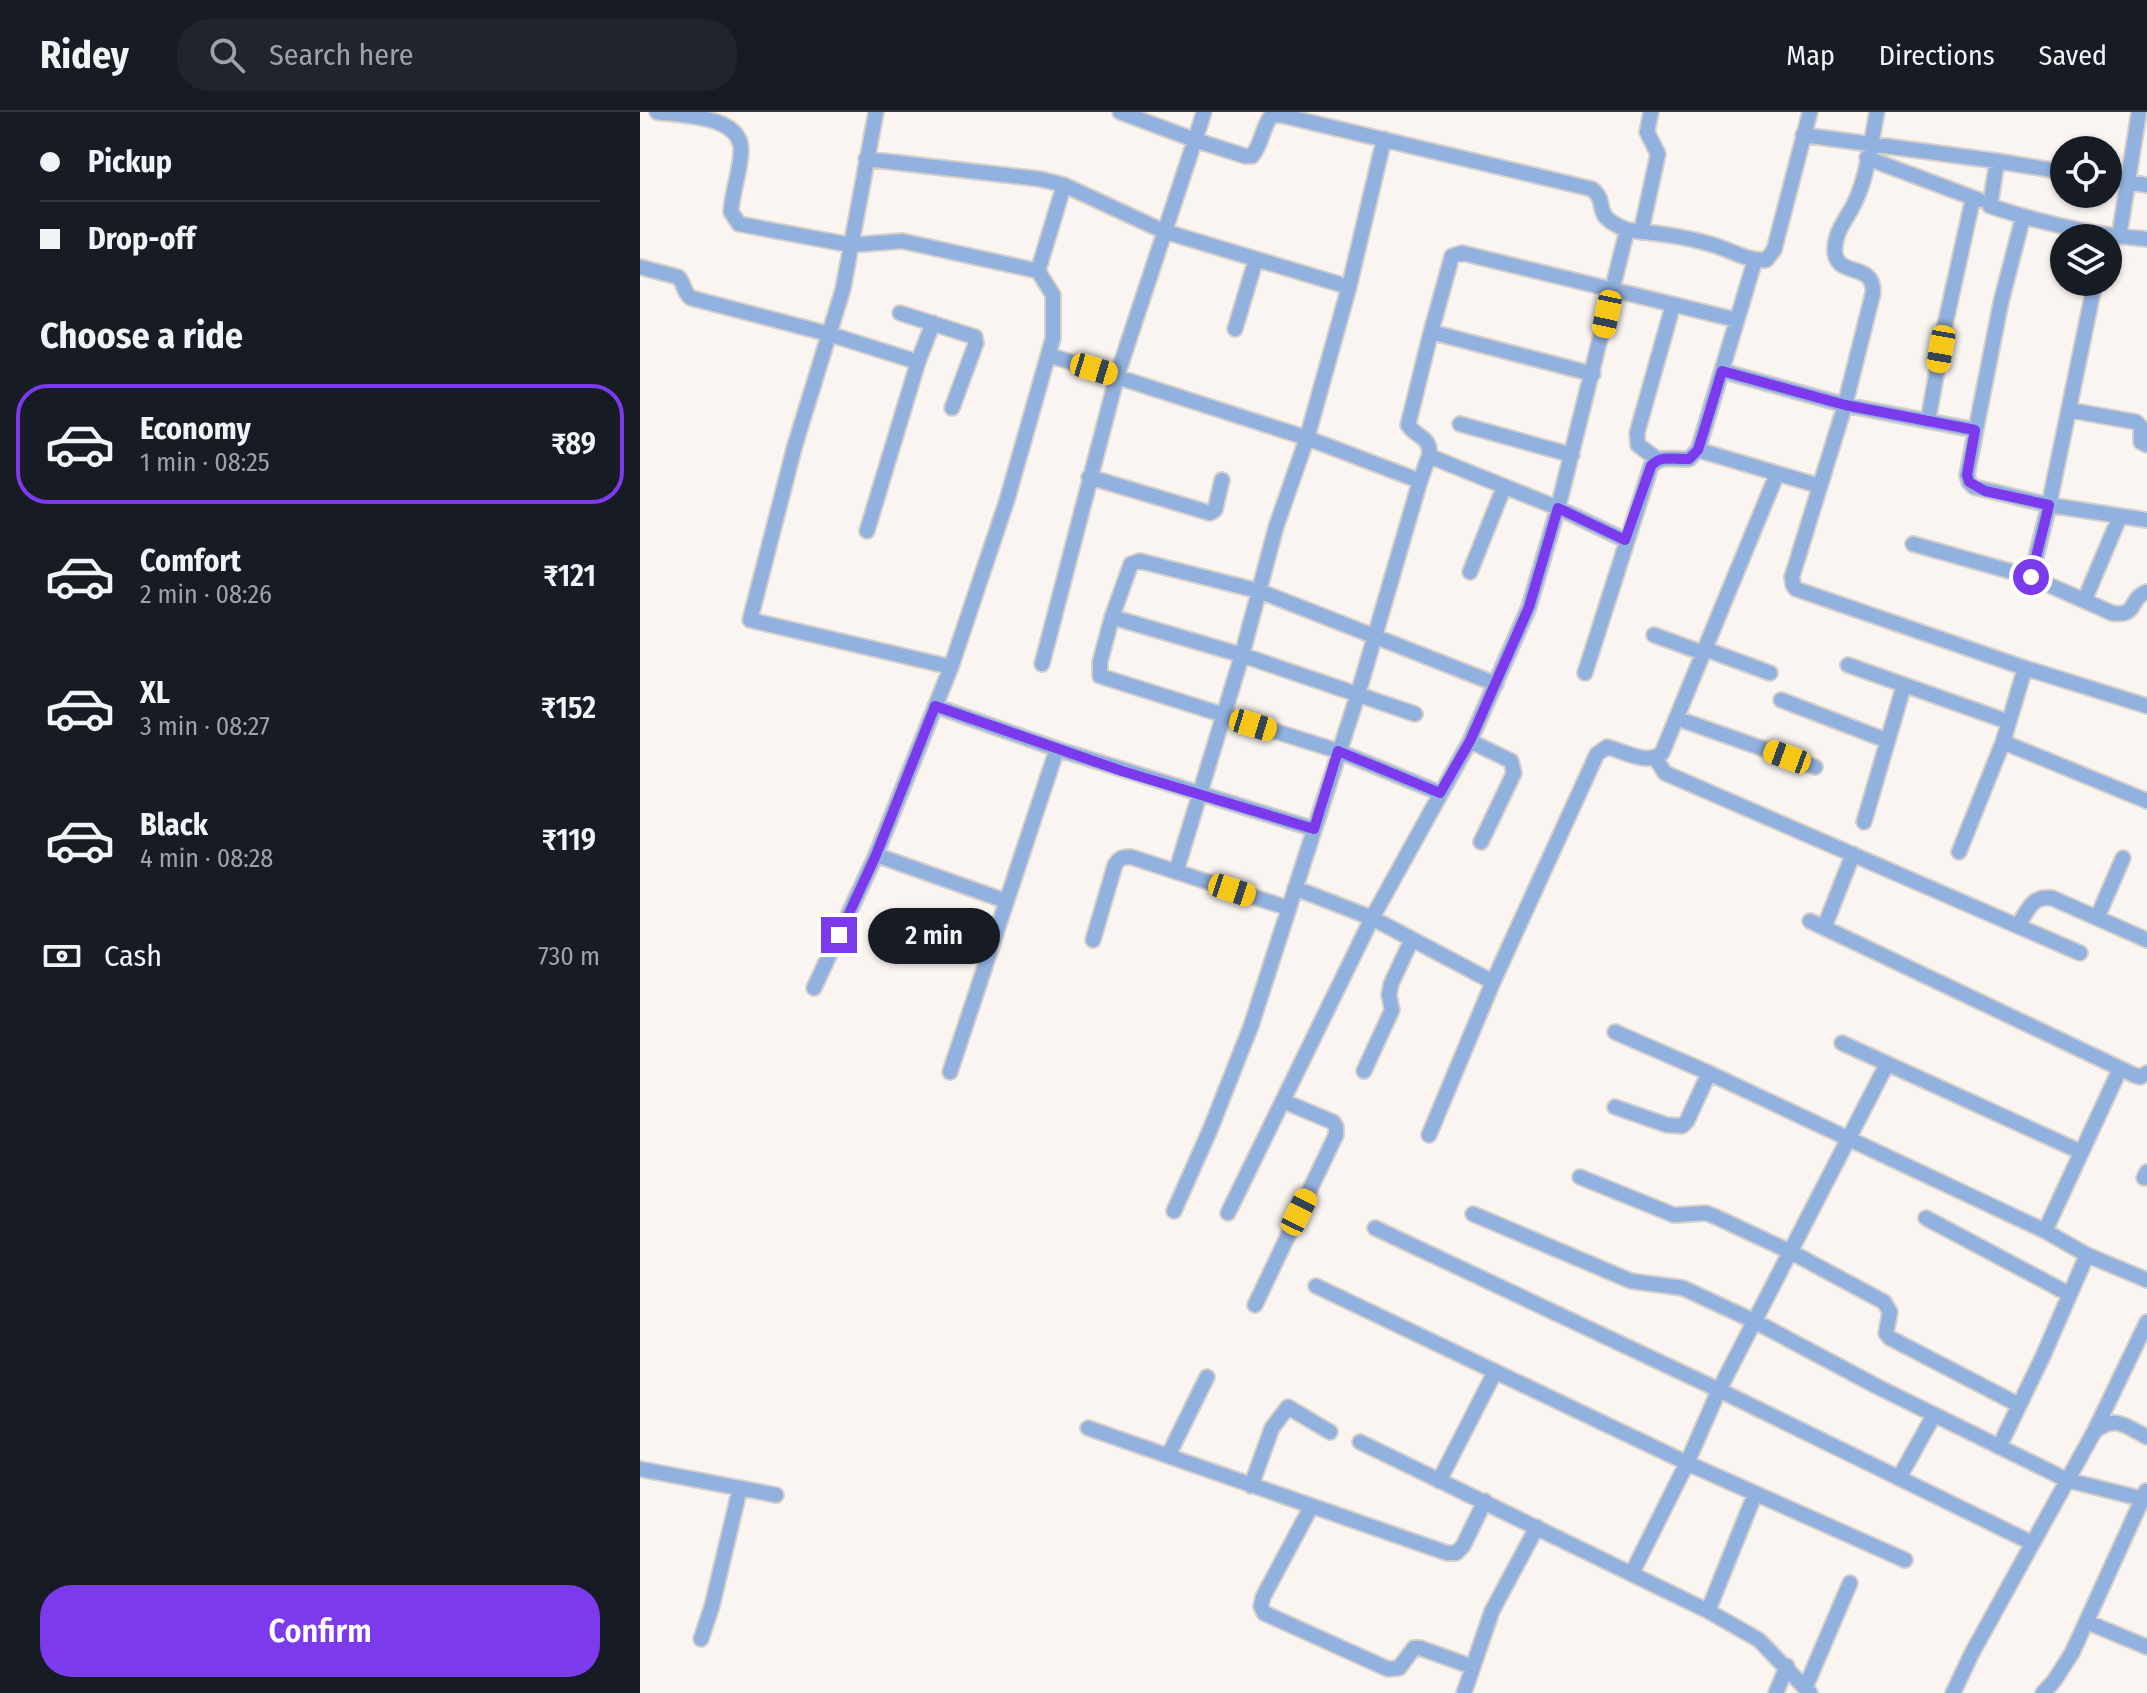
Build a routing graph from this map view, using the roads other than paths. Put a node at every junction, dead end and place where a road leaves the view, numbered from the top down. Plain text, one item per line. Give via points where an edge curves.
1 (657, 112) edge
2 (876, 112) edge
3 (1204, 112) edge
4 (1651, 112) edge
5 (1810, 112) edge
6 (1877, 112) edge
7 (2139, 112) edge
8 (1128, 113) edge
9 (1803, 135) junction
10 (1384, 139) junction
11 (1195, 140) junction
12 (1869, 151) junction
13 (866, 159) junction
14 (1997, 161) junction
15 (2050, 170) edge
16 (2122, 181) edge
17 (2129, 182) junction
18 (1064, 185) junction
19 (2147, 185) edge
20 (1973, 198) junction
21 (1990, 206) junction
22 (2023, 217) junction
23 (2053, 224) edge
24 (2114, 224) edge
25 (1163, 231) junction
26 (1634, 231) junction
27 (2122, 238) edge
28 (2147, 239) edge
29 (851, 245) junction
30 (1256, 259) junction
31 (1755, 260) junction
32 (640, 267) edge
33 (1038, 271) junction
34 (1349, 287) junction
35 (1613, 290) junction
36 (2092, 296) edge
37 (1673, 305) junction
38 (900, 313) dead end
39 (1737, 320) junction
40 (933, 323) junction
41 (1235, 329) dead end
42 (1431, 332) junction
43 (829, 334) junction
44 (1049, 355) junction
45 (918, 362) junction
46 (1722, 371) junction
47 (1593, 374) junction
48 (1117, 376) junction
49 (1845, 405) junction
50 (952, 408) dead end
51 (2069, 410) junction
52 (1928, 421) junction
53 (1460, 424) dead end
54 (1975, 430) junction
55 (1307, 438) junction
56 (2147, 445) edge
57 (1698, 450) junction
58 (1572, 455) junction
59 (1429, 456) junction
60 (1657, 459) junction
61 (1777, 474) junction
62 (1089, 477) junction
63 (1222, 480) dead end
64 (1420, 481) junction
65 (1820, 486) junction
66 (1504, 487) junction
67 (2049, 505) junction
68 (1558, 508) junction
69 (2120, 516) junction
70 (2147, 520) edge
71 (867, 531) dead end
72 (1625, 540) junction
73 (1913, 544) dead end
74 (1470, 572) dead end
75 (2031, 577) junction
76 (1259, 591) junction
77 (2147, 592) edge
78 (2085, 599) junction
79 (1112, 617) junction
80 (1654, 635) dead end
81 (1374, 638) junction
82 (1704, 651) junction
83 (1242, 655) junction
84 (1042, 664) dead end
85 (1848, 665) dead end
86 (951, 667) junction
87 (2025, 668) junction
88 (1585, 673) dead end
89 (1770, 673) dead end
90 (1496, 684) junction
91 (1904, 685) junction
92 (1358, 694) junction
93 (1781, 700) dead end
94 (935, 706) junction
95 (2147, 706) edge
96 (1415, 714) dead end
97 (1224, 716) junction
98 (1676, 718) junction
99 (2009, 722) junction
100 (1470, 741) junction
101 (1888, 741) junction
102 (2003, 742) junction
103 (1057, 749) junction
104 (1338, 751) junction
105 (1656, 759) junction
106 (1815, 767) dead end
107 (1440, 793) junction
108 (1200, 795) junction
109 (2147, 801) edge
110 (1864, 822) dead end
111 (1314, 829) junction
112 (1481, 842) dead end
113 (1959, 852) dead end
114 (1853, 854) junction
115 (876, 855) junction
116 (2123, 858) dead end
117 (1176, 872) junction
118 (1295, 888) junction
119 (1006, 901) junction
120 (1288, 908) junction
121 (1372, 918) junction
122 (2097, 918) junction
123 (2018, 926) junction
124 (1412, 939) junction
125 (1093, 940) dead end
126 (2147, 940) edge
127 (2080, 953) dead end
128 (1493, 982) junction
129 (814, 988) dead end
130 (1615, 1032) dead end
131 (1842, 1043) dead end
132 (1887, 1064) junction
133 (2120, 1069) junction
134 (1364, 1071) dead end
135 (950, 1072) dead end
136 (1709, 1073) junction
137 (2145, 1077) edge
138 (1283, 1101) junction
139 (1615, 1107) dead end
140 (1429, 1135) dead end
141 (1850, 1140) junction
142 (2081, 1152) junction
143 (1580, 1177) dead end
144 (1174, 1211) dead end
145 (1228, 1213) dead end
146 (1473, 1214) dead end
147 (1926, 1218) dead end
148 (1375, 1228) dead end
149 (2045, 1231) junction
150 (1791, 1252) junction
151 (2087, 1255) junction
152 (2147, 1280) edge
153 (1316, 1286) dead end
154 (2069, 1294) junction
155 (1255, 1305) dead end
156 (1756, 1322) junction
157 (2147, 1322) edge
158 (1495, 1372) junction
159 (1207, 1377) dead end
160 (1719, 1390) junction
161 (2019, 1405) junction
162 (1934, 1415) junction
163 (1088, 1428) dead end
164 (1330, 1432) dead end
165 (2094, 1432) junction
166 (2147, 1437) edge
167 (1360, 1442) dead end
168 (1999, 1447) junction
169 (1168, 1456) junction
170 (1687, 1463) junction
171 (640, 1469) edge
172 (1899, 1478) junction
173 (2067, 1480) junction
174 (1439, 1481) junction
175 (1251, 1486) junction
176 (740, 1488) junction
177 (1755, 1494) junction
178 (776, 1495) dead end
179 (2146, 1496) edge
180 (1485, 1501) junction
181 (1311, 1507) junction
182 (1537, 1527) junction
183 (2032, 1543) junction
184 (1905, 1560) dead end
185 (1632, 1573) junction
186 (1850, 1583) dead end
187 (1708, 1611) junction
188 (2087, 1622) junction
189 (701, 1639) dead end
190 (2147, 1647) edge
191 (1787, 1666) junction
192 (1473, 1667) junction
193 (1808, 1690) edge
194 (1464, 1693) edge
195 (1776, 1693) edge
196 (1953, 1693) edge
197 (2043, 1693) edge

1 - 29 street via 719,122 739,135 733,220
2 - 13 street
3 - 11 street
4 - 26 street via 1647,132 1658,154
5 - 9 street
6 - 12 street
7 - 17 street
8 - 11 street
9 - 12 street
9 - 31 street via 1774,250 1766,260
10 - 11 street via 1280,115 1265,124 1252,156
10 - 26 street via 1592,189 1605,219
10 - 34 street
11 - 25 street
12 - 14 street
12 - 20 street
12 - 49 street via 1863,181 1840,226 1834,251 1844,267 1868,275 1873,283
13 - 18 street
13 - 29 street
14 - 15 street
14 - 21 street
16 - 17 street
17 - 19 street
17 - 24 street
18 - 25 street
18 - 33 street
20 - 21 street
20 - 52 street
21 - 22 street
22 - 23 street
22 - 54 street
25 - 30 street
25 - 48 street
26 - 31 street via 1713,244
26 - 35 street
27 - 28 street
29 - 33 street via 902,241
29 - 43 street
30 - 34 street
30 - 41 street
31 - 39 street
32 - 43 street via 678,277 691,298
33 - 44 street via 1053,295
34 - 55 street
35 - 37 street
35 - 42 street via 1462,253 1452,256 1447,267
35 - 47 street
36 - 51 street
37 - 39 street
37 - 60 street via 1637,433 1638,445
38 - 40 street
39 - 46 street
40 - 45 street
40 - 50 street via 976,340
42 - 47 street
42 - 59 street via 1408,425 1426,438
43 - 45 street
43 - 86 street via 750,620
44 - 48 street
44 - 86 street
45 - 71 street
46 - 49 street
46 - 57 street
47 - 58 street
48 - 55 street
48 - 62 street
49 - 52 street
49 - 65 street
51 - 56 street via 2136,422 2141,442
51 - 67 street
52 - 54 street
53 - 58 street
54 - 67 street via 1969,482 1985,491
55 - 64 street
55 - 76 street
57 - 60 street via 1689,459
57 - 61 street
58 - 68 street
59 - 64 street
59 - 66 street
60 - 72 street
61 - 65 street
61 - 82 street
62 - 63 street via 1210,513
62 - 84 street
64 - 81 street
65 - 87 street via 1792,577 1796,589
66 - 68 street
66 - 74 street
67 - 69 street
67 - 75 street
68 - 72 street
68 - 90 street via 1529,607
69 - 70 street
69 - 78 street
72 - 88 street
73 - 75 street
75 - 78 street
76 - 79 street via 1134,561
76 - 81 street
76 - 83 street
77 - 78 street via 2124,615
79 - 83 street
79 - 97 street via 1100,676
80 - 82 street
81 - 90 street
81 - 92 street
82 - 89 street
82 - 98 street
83 - 92 street
83 - 97 street
85 - 91 street
86 - 94 street
87 - 95 street
87 - 99 street
90 - 100 street
91 - 99 street
91 - 101 street
92 - 96 street
92 - 104 street
93 - 101 street
94 - 103 street
94 - 115 street
97 - 104 street
97 - 108 street
98 - 105 street
98 - 106 street
99 - 102 street
100 - 107 street
100 - 112 street via 1514,766
101 - 110 street
102 - 109 street
102 - 113 street
103 - 108 street
103 - 119 street
104 - 107 street
104 - 111 street
105 - 114 street via 1665,773
105 - 128 street via 1607,747 1597,754
107 - 121 street
108 - 111 street
108 - 117 street
111 - 118 street
114 - 123 street
114 - 133 street via 1817,924
115 - 119 street
115 - 129 street
116 - 122 street
117 - 120 street
117 - 125 street via 1131,857 1118,860
118 - 120 street
118 - 121 street
119 - 135 street
120 - 144 street via 1236,1067
121 - 124 street
121 - 138 street
122 - 123 street via 2043,897 2034,900
122 - 126 street
123 - 127 street
124 - 128 street
124 - 134 street via 1391,984 1392,1010
128 - 140 street
130 - 136 street
131 - 132 street
132 - 141 street
132 - 142 street
133 - 137 street
133 - 142 street
136 - 139 street via 1682,1126
136 - 141 street
138 - 145 street
138 - 155 street via 1333,1122 1336,1135
141 - 149 street
141 - 150 street
142 - 149 street
143 - 150 street via 1674,1215 1706,1213
146 - 156 street via 1631,1281 1683,1288
147 - 154 street
148 - 160 street
149 - 151 street
150 - 156 street
150 - 161 street via 1884,1302 1890,1312 1890,1338
151 - 152 street
151 - 154 street
153 - 158 street
154 - 161 street
156 - 160 street
156 - 162 street
157 - 165 street
158 - 170 street
158 - 174 street
159 - 169 street
160 - 170 street
160 - 172 street
161 - 168 street
162 - 168 street
162 - 172 street
163 - 169 street
164 - 175 street via 1288,1407 1272,1428
165 - 166 street via 2106,1422 2117,1422
165 - 173 street
167 - 174 street
168 - 173 street
169 - 175 street
170 - 177 street
170 - 185 street
171 - 176 street
172 - 183 street
173 - 179 street
173 - 183 street
174 - 180 street
175 - 181 street
176 - 178 street
176 - 189 street
177 - 184 street
177 - 187 street
179 - 188 street
180 - 181 street via 1456,1553
180 - 182 street
181 - 192 street via 1263,1597 1264,1613 1388,1669 1399,1668 1414,1648
182 - 185 street
182 - 192 street via 1492,1611
183 - 196 street
185 - 187 street
186 - 193 street
187 - 191 street via 1759,1640
188 - 190 street
188 - 197 street
191 - 193 street
191 - 195 street
192 - 194 street

